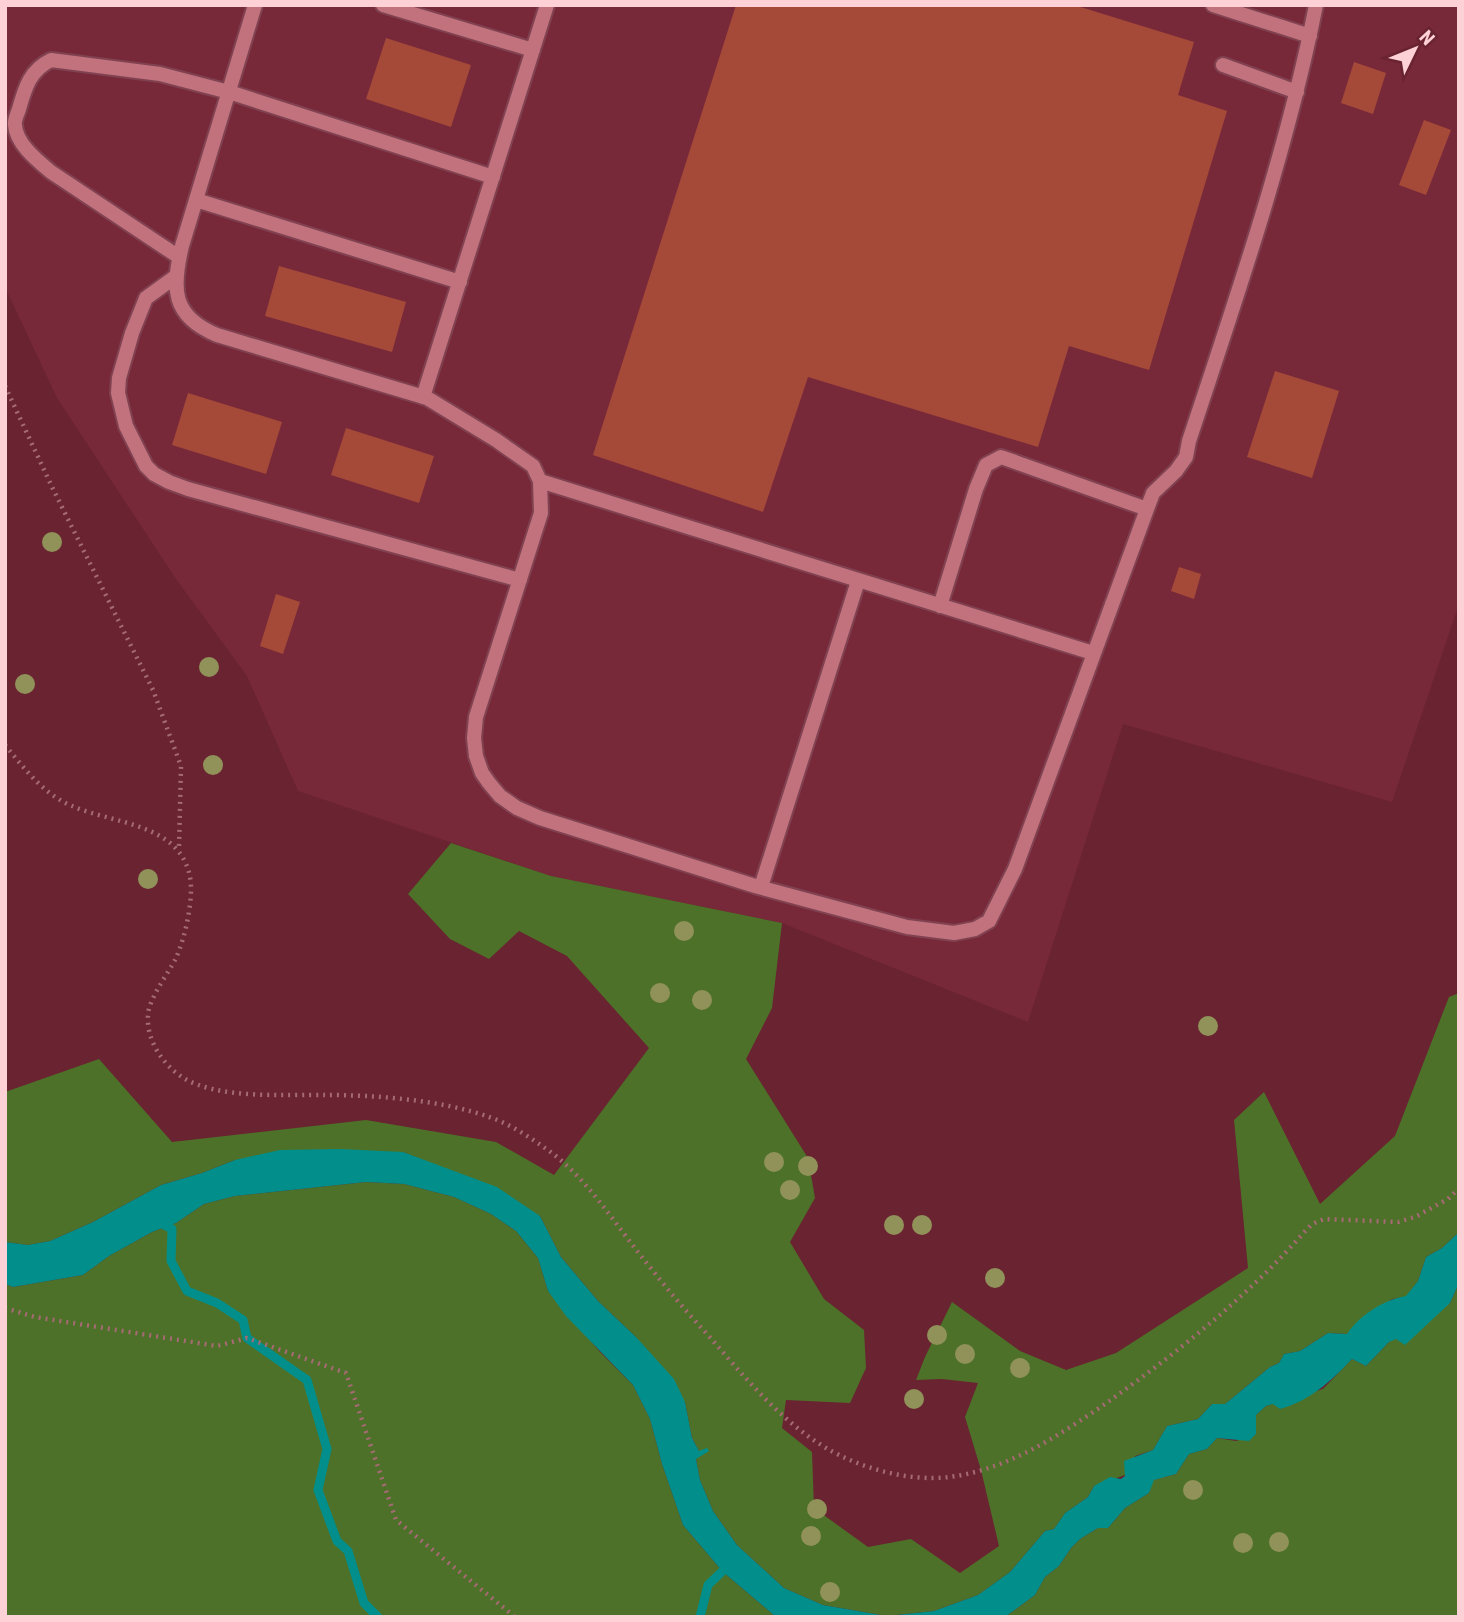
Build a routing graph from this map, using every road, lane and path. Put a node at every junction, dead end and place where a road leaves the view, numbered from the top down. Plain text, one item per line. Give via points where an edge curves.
1 (256, 5) edge
2 (383, 5) edge
3 (547, 5) edge
4 (1213, 5) edge
5 (1316, 5) edge
6 (1310, 36) junction
7 (533, 50) junction
8 (1223, 65) dead end
9 (229, 92) junction
10 (1297, 92) junction
11 (493, 177) junction
12 (196, 200) junction
13 (179, 257) junction
14 (175, 277) junction
15 (460, 282) junction
16 (5, 386) edge
17 (423, 397) junction
18 (540, 481) junction
19 (1147, 509) junction
20 (520, 580) junction
21 (858, 580) junction
22 (940, 606) junction
23 (1093, 653) junction
24 (5, 745) edge
25 (179, 849) junction
26 (761, 887) junction
27 (1459, 1188) edge
28 (5, 1308) edge
29 (515, 1617) edge

1 - 9 lane
2 - 7 lane
3 - 7 lane
4 - 6 lane
5 - 6 lane
6 - 10 lane
7 - 11 lane
8 - 10 lane
9 - 11 lane
9 - 12 lane
9 - 13 lane via 160,74 51,60 34,71 14,124 20,140 51,172
10 - 19 lane via 1186,457 1153,493
11 - 15 lane
12 - 13 lane
12 - 15 lane
13 - 14 lane
14 - 17 lane via 178,303 206,331
14 - 20 lane via 146,298 119,378 126,426 154,474 188,489
15 - 17 lane
16 - 25 path via 153,690 181,766
17 - 18 lane via 524,459
18 - 20 lane via 541,513
18 - 21 lane
19 - 22 lane via 1001,457 986,465 976,489
19 - 23 lane
20 - 26 lane via 476,717 476,755 489,783 517,808 540,818
21 - 22 lane
21 - 26 lane
22 - 23 lane
23 - 26 lane via 1014,869 989,921 954,933 907,927
24 - 25 path via 37,783 69,806 161,835
25 - 27 path via 190,877 186,930 148,1014 153,1047 179,1075 238,1093 380,1097 435,1104 490,1117 524,1135 548,1150 585,1185 763,1397 827,1448 881,1469 916,1478 951,1477 1039,1447 1156,1368 1254,1284 1312,1224 1324,1219 1398,1222 1448,1199
28 - 29 path via 35,1317 217,1346 247,1338 346,1373 396,1520

